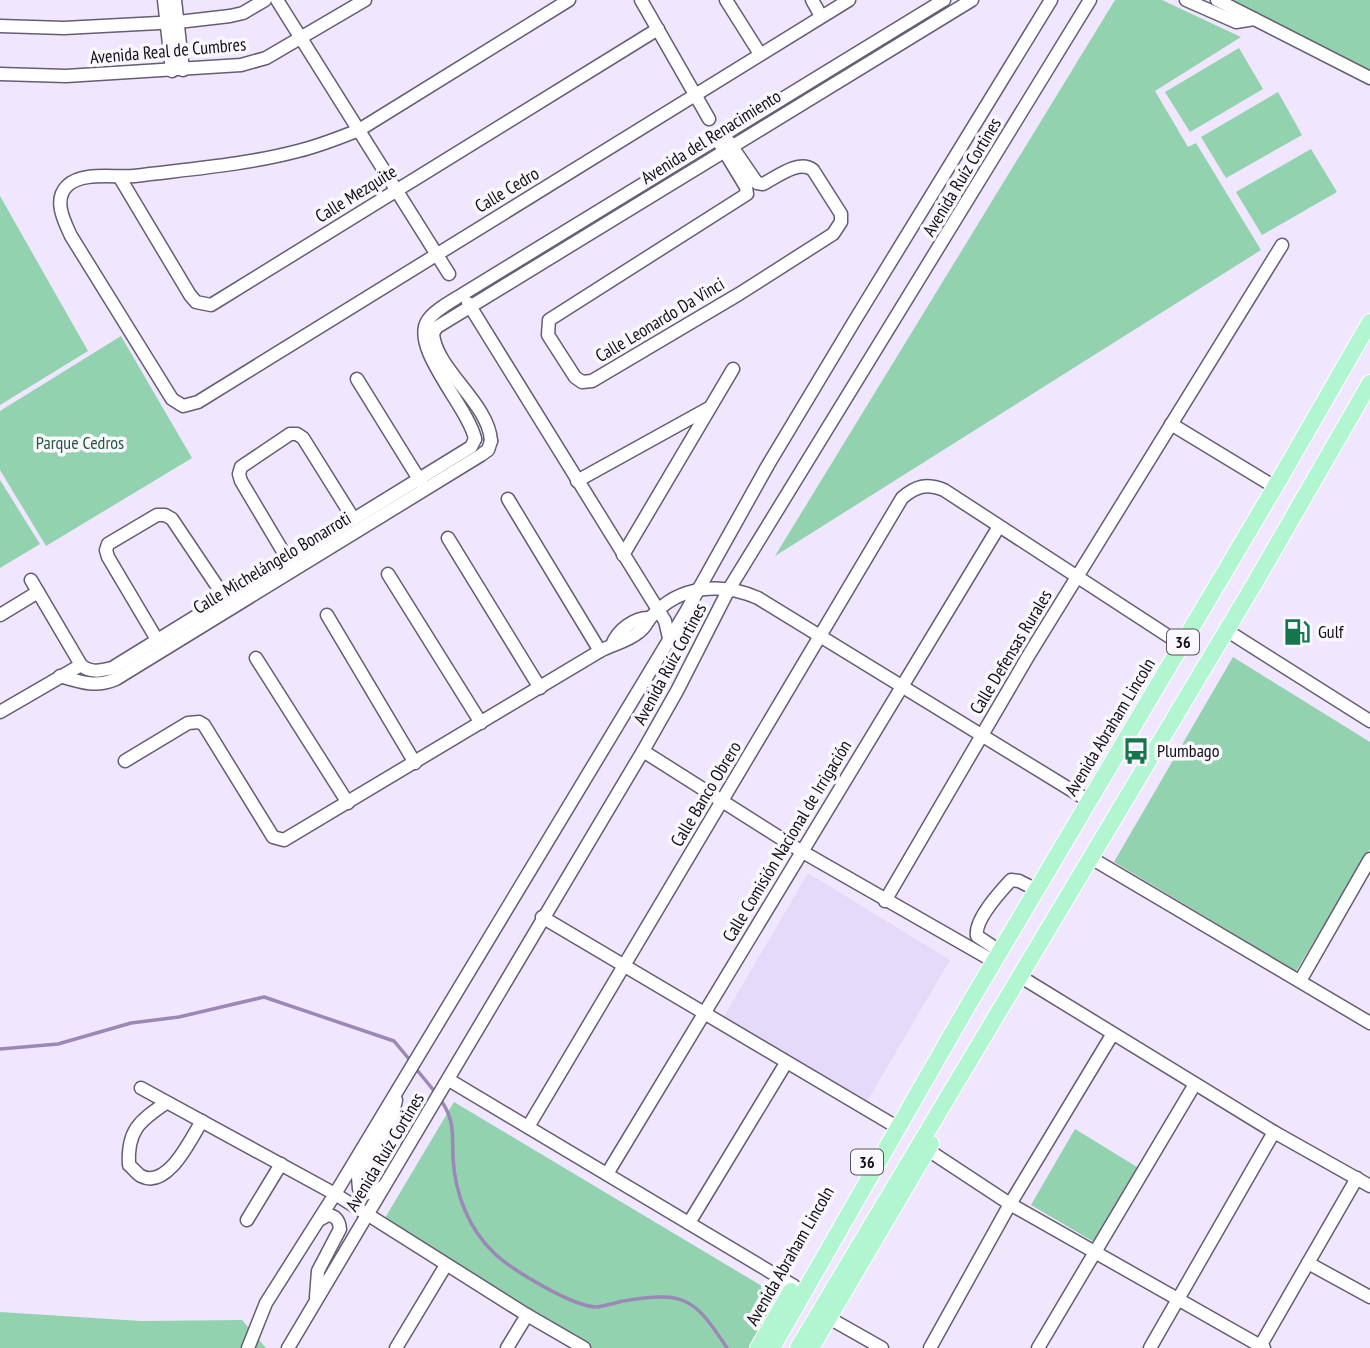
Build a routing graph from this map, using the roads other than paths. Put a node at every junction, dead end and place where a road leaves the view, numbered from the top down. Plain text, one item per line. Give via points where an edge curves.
1 (164, 0) edge
2 (175, 0) edge
3 (265, 0) edge
4 (277, 0) edge
5 (365, 0) edge
6 (569, 0) edge
7 (641, 0) edge
8 (726, 0) edge
9 (812, 0) edge
10 (849, 0) edge
11 (944, 0) edge
12 (972, 0) edge
13 (1051, 0) edge
14 (1090, 0) edge
15 (1186, 0) edge
16 (1217, 0) edge
17 (821, 16) junction
18 (1254, 19) junction
19 (172, 22) junction
20 (0, 26) edge
21 (658, 29) junction
22 (302, 39) junction
23 (760, 54) junction
24 (178, 70) junction
25 (0, 74) edge
26 (1370, 78) edge
27 (696, 96) junction
28 (798, 97) junction
29 (709, 119) dead end
30 (359, 130) junction
31 (721, 137) junction
32 (728, 149) junction
33 (120, 178) junction
34 (396, 189) junction
35 (1282, 245) dead end
36 (436, 253) junction
37 (449, 274) dead end
38 (463, 293) junction
39 (471, 307) junction
40 (1370, 322) edge
41 (429, 330) junction
42 (733, 369) dead end
43 (356, 379) dead end
44 (1369, 390) edge
45 (710, 408) junction
46 (1171, 424) junction
47 (475, 439) junction
48 (491, 441) junction
49 (418, 479) junction
50 (577, 481) junction
51 (1275, 487) junction
52 (426, 490) junction
53 (508, 499) dead end
54 (353, 518) junction
55 (998, 528) junction
56 (448, 538) dead end
57 (623, 555) junction
58 (291, 564) junction
59 (388, 574) dead end
60 (1077, 576) junction
61 (729, 589) junction
62 (696, 591) junction
63 (225, 598) junction
64 (654, 614) junction
65 (0, 615) edge
66 (327, 615) dead end
67 (1226, 629) junction
68 (669, 638) junction
69 (821, 638) junction
70 (160, 644) junction
71 (1182, 645) junction
72 (606, 648) junction
73 (256, 658) dead end
74 (80, 665) junction
75 (60, 676) junction
76 (902, 687) junction
77 (540, 688) junction
78 (0, 712) edge
79 (1370, 721) edge
80 (481, 723) junction
81 (982, 736) junction
82 (643, 751) junction
83 (125, 761) dead end
84 (415, 763) junction
85 (1088, 801) junction
86 (722, 802) junction
87 (348, 803) junction
88 (801, 851) junction
89 (1091, 858) junction
90 (1370, 859) edge
91 (1037, 890) junction
92 (886, 901) junction
93 (542, 917) junction
94 (998, 957) junction
95 (622, 966) junction
96 (1021, 977) junction
97 (1300, 981) junction
98 (704, 1014) junction
99 (1370, 1023) edge
100 (1112, 1035) junction
101 (947, 1043) junction
102 (971, 1056) junction
103 (786, 1063) junction
104 (449, 1080) junction
105 (1195, 1084) junction
106 (400, 1086) junction
107 (141, 1088) dead end
108 (166, 1103) junction
109 (202, 1121) junction
110 (890, 1124) junction
111 (528, 1127) junction
112 (1274, 1132) junction
113 (928, 1150) junction
114 (281, 1164) junction
115 (607, 1174) junction
116 (1357, 1178) junction
117 (386, 1183) junction
118 (1370, 1186) edge
119 (335, 1194) junction
120 (1010, 1204) junction
121 (368, 1214) junction
122 (247, 1220) dead end
123 (319, 1220) junction
124 (689, 1223) junction
125 (1094, 1252) junction
126 (1308, 1263) junction
127 (446, 1265) junction
128 (794, 1286) junction
129 (1370, 1297) edge
130 (1179, 1300) junction
131 (316, 1301) junction
132 (527, 1315) junction
133 (830, 1318) junction
134 (1261, 1347) edge
135 (248, 1348) edge
136 (288, 1348) edge
137 (396, 1348) edge
138 (507, 1348) edge
139 (584, 1348) edge
140 (758, 1348) edge
141 (772, 1348) edge
142 (798, 1348) edge
143 (810, 1348) edge
144 (882, 1348) edge
145 (930, 1348) edge
146 (1038, 1348) edge
147 (1150, 1348) edge

1 - 19 street
2 - 19 street
3 - 19 street, Avenida Real de Cumbres via 243,13
4 - 22 street
5 - 22 street, Avenida Real de Cumbres
6 - 30 street
7 - 21 street
8 - 23 street
9 - 17 street
10 - 17 street, Calle Cedro
11 - 28 street, Avenida del Renacimiento
12 - 28 street, Avenida del Renacimiento
13 - 62 street, Avenida Ruíz Cortines
14 - 61 street, Avenida Ruíz Cortines
15 - 18 street via 1236,22
16 - 18 street
17 - 23 street, Calle Cedro
18 - 26 street
19 - 20 street, Avenida Real de Cumbres
19 - 24 street
21 - 27 street
21 - 34 street, Calle Mezquite
22 - 24 street, Avenida Real de Cumbres via 254,62
22 - 30 street
23 - 27 street, Calle Cedro
24 - 25 street, Avenida Real de Cumbres
27 - 29 street
27 - 36 street, Calle Cedro
28 - 31 street, Avenida del Renacimiento
28 - 32 street, Avenida del Renacimiento
30 - 33 street via 280,156
30 - 34 street
31 - 32 street, Calle Leonardo Da Vinci
31 - 38 street, Avenida del Renacimiento
32 - 32 street, Calle Leonardo Da Vinci via 747,194 549,320 548,335 582,382 592,381 740,294 838,228 841,214 837,205 808,166 760,184
32 - 39 street, Avenida del Renacimiento
33 - 34 street, Calle Mezquite via 190,295 202,305 211,305
33 - 36 street, Calle Cedro via 90,178 65,188 60,206 64,221 172,399 183,406 198,402
34 - 36 street
35 - 46 street, Calle Defensas Rurales
36 - 37 street
38 - 39 street
38 - 41 street, Avenida del Renacimiento via 429,318
39 - 41 street, Avenida del Renacimiento
39 - 50 street
40 - 51 main road, Avenida Abraham Lincoln / 36
41 - 47 street via 423,336 428,353 470,422
41 - 48 street via 488,424
42 - 45 street
43 - 49 street
44 - 67 main road, 36
45 - 50 street
45 - 57 street
46 - 51 street
46 - 60 street, Calle Defensas Rurales
47 - 48 street
47 - 49 street, Calle Michelángelo Bonarroti via 471,447
48 - 52 street, Calle Michelángelo Bonarroti via 488,450
49 - 52 street
49 - 54 street, Calle Michelángelo Bonarroti
50 - 57 street
51 - 71 main road, Avenida Abraham Lincoln / 36
52 - 58 street, Calle Michelángelo Bonarroti
53 - 72 street
54 - 58 street, Calle Michelángelo Bonarroti
54 - 58 street via 298,434 290,434 241,467 239,474
55 - 60 street
55 - 69 street, Calle Banco Obrero via 944,490 921,485 902,498
55 - 76 street, Calle Comisión Nacional de Irrigación
56 - 77 street
57 - 64 street
58 - 63 street, Calle Michelángelo Bonarroti
58 - 70 street, Calle Michelángelo Bonarroti
59 - 80 street
60 - 71 street
60 - 81 street, Calle Defensas Rurales
61 - 62 street
61 - 69 street via 750,595
61 - 82 street, Avenida Ruíz Cortines
62 - 64 street
62 - 68 street, Avenida Ruíz Cortines
63 - 70 street, Calle Michelángelo Bonarroti
63 - 70 street via 165,515 108,544 108,557
64 - 68 street via 667,627
64 - 72 street via 638,633
65 - 74 street via 35,586
66 - 84 street
67 - 79 street
67 - 89 main road, 36
68 - 106 street, Avenida Ruíz Cortines
69 - 76 street
69 - 86 street, Calle Banco Obrero
70 - 74 street, Calle Michelángelo Bonarroti via 112,668 94,671
70 - 75 street, Calle Michelángelo Bonarroti via 107,683
71 - 85 main road, Avenida Abraham Lincoln / 36
72 - 77 street
73 - 87 street
74 - 75 street
75 - 78 street
76 - 81 street
76 - 88 street, Calle Comisión Nacional de Irrigación
77 - 80 street
80 - 84 street
81 - 85 street
81 - 92 street, Calle Defensas Rurales
82 - 86 street
82 - 93 street, Avenida Ruíz Cortines
83 - 87 street via 188,723 199,722 273,837 284,840
84 - 87 street
85 - 91 main road, Avenida Abraham Lincoln / 36
86 - 88 street
86 - 95 street, Calle Banco Obrero
88 - 92 street
88 - 98 street, Calle Comisión Nacional de Irrigación
89 - 96 main road, 36
89 - 97 street
90 - 97 street
91 - 94 main road, Avenida Abraham Lincoln / 36
91 - 94 street via 1011,880 993,900 976,930
92 - 94 street
93 - 95 street
93 - 104 street, Avenida Ruíz Cortines
94 - 101 main road, Avenida Abraham Lincoln / 36
95 - 98 street
95 - 111 street, Calle Banco Obrero
96 - 100 street
96 - 102 main road, 36
97 - 99 street
98 - 103 street
98 - 115 street, Calle Comisión Nacional de Irrigación
100 - 105 street
100 - 120 street
101 - 110 main road, Avenida Abraham Lincoln / 36
101 - 141 main road, Avenida Abraham Lincoln / 36
102 - 113 main road, 36 via 960,1093
102 - 142 main road, 36
103 - 110 street
103 - 124 street
104 - 111 street
104 - 117 street, Avenida Ruíz Cortines
105 - 112 street
105 - 125 street
106 - 117 street via 391,1121 357,1184 369,1195
106 - 119 street, Avenida Ruíz Cortines
107 - 108 street
108 - 109 street
108 - 109 street via 135,1129 128,1145 129,1165 142,1177 155,1178 170,1171
109 - 114 street
110 - 128 main road, Avenida Abraham Lincoln / 36
111 - 115 street
112 - 116 street
112 - 130 street
113 - 120 street
113 - 133 main road, 36
114 - 119 street
114 - 122 street
115 - 124 street
116 - 118 street
116 - 126 street
117 - 121 street, Avenida Ruíz Cortines
119 - 121 street
119 - 123 street, Avenida Ruíz Cortines
120 - 125 street
120 - 145 street
121 - 127 street
121 - 131 street, Avenida Ruíz Cortines
123 - 131 street via 334,1216 340,1229 318,1271
123 - 135 street, Avenida Ruíz Cortines via 266,1303
124 - 128 street
125 - 130 street
125 - 146 street
126 - 129 street
126 - 134 street
127 - 132 street
127 - 137 street
128 - 140 main road, Avenida Abraham Lincoln / 36
130 - 134 street
130 - 147 street
131 - 136 street, Avenida Ruíz Cortines
132 - 138 street
132 - 139 street
133 - 143 main road, 36
133 - 144 street

